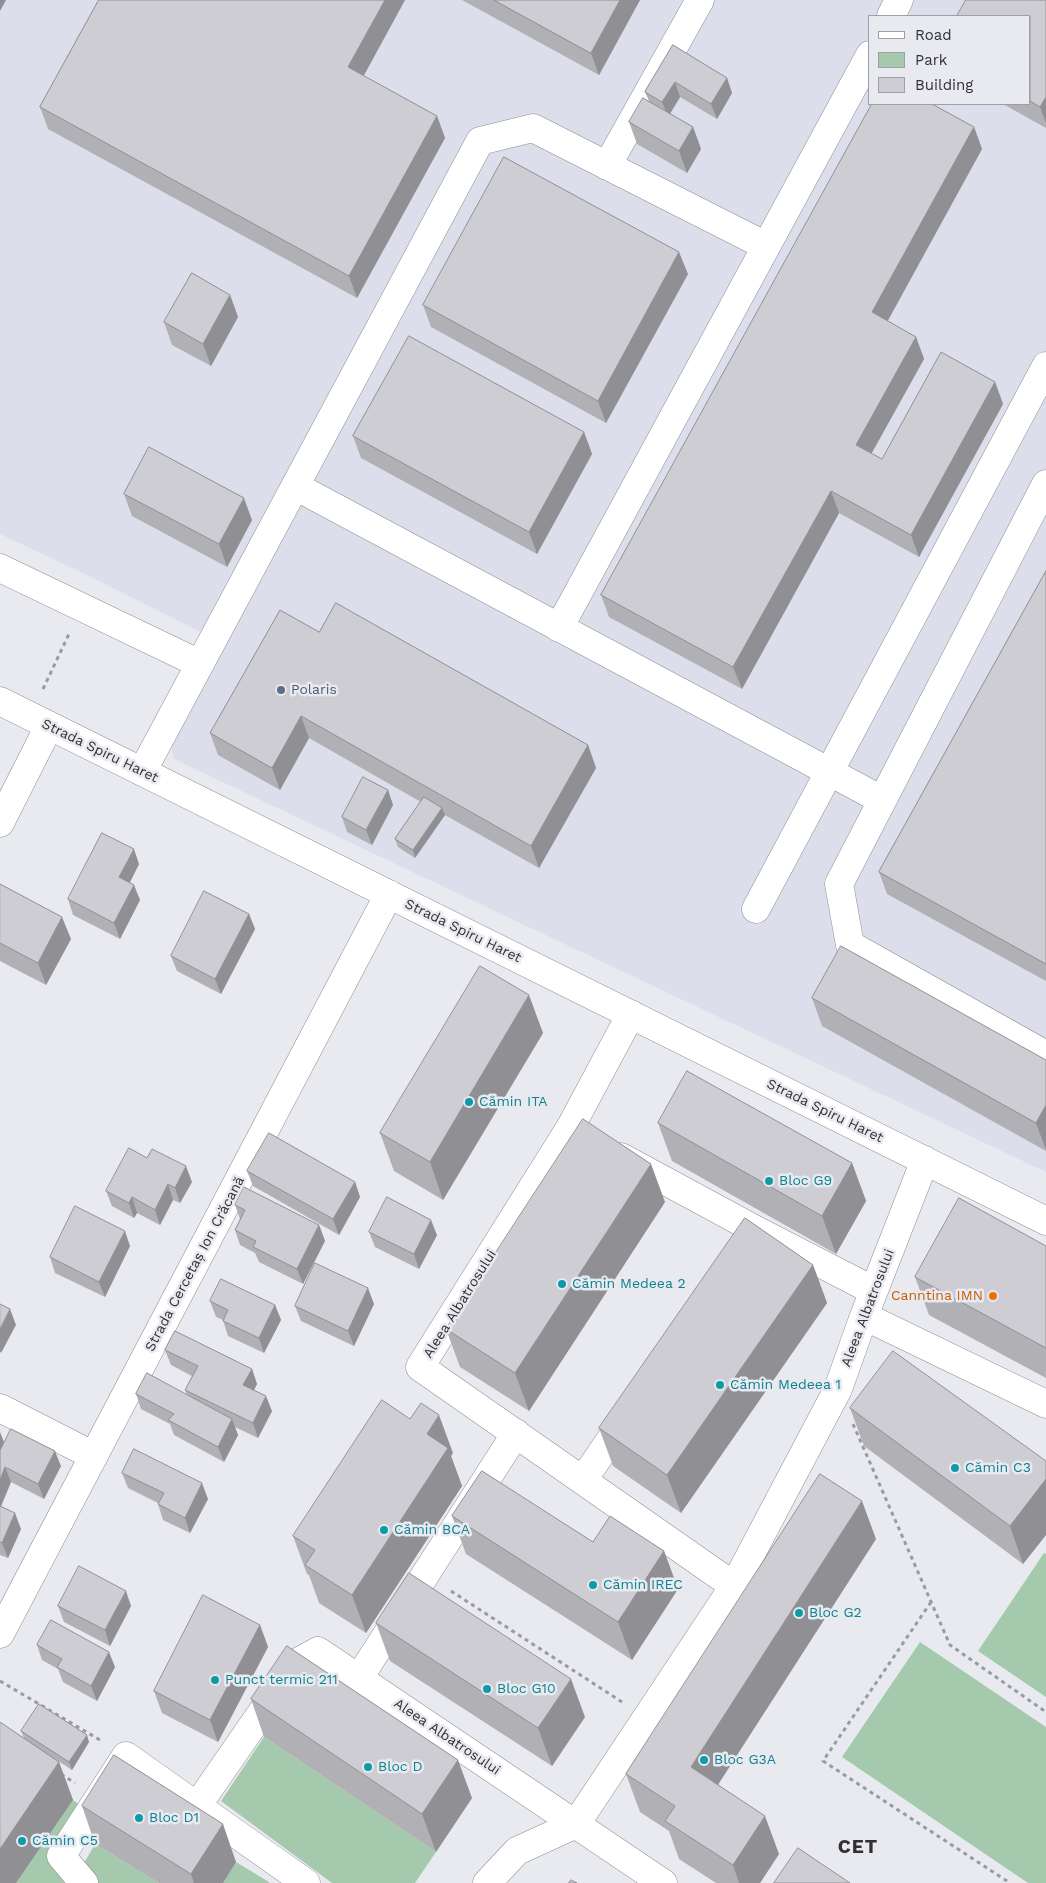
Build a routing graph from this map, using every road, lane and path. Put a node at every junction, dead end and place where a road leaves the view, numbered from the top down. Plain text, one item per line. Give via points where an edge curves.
1 (700, 0) edge
2 (899, 0) edge
3 (892, 15) edge
4 (868, 59) edge
5 (607, 166) junction
6 (766, 246) junction
7 (1046, 366) edge
8 (1046, 484) edge
9 (295, 486) junction
10 (0, 568) edge
11 (82, 607) junction
12 (559, 628) junction
13 (200, 664) junction
14 (0, 701) edge
15 (40, 721) junction
16 (142, 772) junction
17 (829, 772) junction
18 (882, 800) junction
19 (0, 823) edge
20 (389, 894) junction
21 (756, 909) dead end
22 (631, 1014) junction
23 (1046, 1055) edge
24 (570, 1128) junction
25 (925, 1160) junction
26 (1046, 1221) edge
27 (756, 1230) junction
28 (739, 1254) edge
29 (874, 1291) junction
30 (864, 1316) junction
31 (838, 1389) junction
32 (639, 1399) edge
33 (1046, 1404) edge
34 (0, 1408) edge
35 (516, 1433) junction
36 (94, 1456) junction
37 (583, 1480) junction
38 (425, 1574) junction
39 (734, 1586) junction
40 (931, 1602) junction
41 (0, 1634) edge
42 (359, 1678) junction
43 (0, 1680) edge
44 (1046, 1712) edge
45 (646, 1718) junction
46 (126, 1756) junction
47 (58, 1772) dead end
48 (98, 1798) junction
49 (198, 1806) junction
50 (576, 1824) junction
51 (84, 1883) edge
52 (306, 1883) edge
53 (487, 1883) edge
54 (664, 1883) edge
55 (1010, 1883) edge

1 - 5 street
2 - 3 street
4 - 6 street
5 - 6 street
5 - 9 street via 533,128 480,142
6 - 12 street
7 - 17 street
8 - 18 street
9 - 12 street
9 - 13 street
10 - 11 street
11 - 13 street
11 - 15 path
12 - 17 street
13 - 16 street
14 - 15 street, Strada Spiru Haret
15 - 16 street, Strada Spiru Haret
15 - 19 street
16 - 20 street, Strada Spiru Haret
17 - 18 street
17 - 21 street
18 - 23 street via 839,884 850,945
20 - 22 street, Strada Spiru Haret
20 - 36 street, Strada Cercetaș Ion Crăcană
22 - 24 street, Aleea Albatrosului
22 - 25 street, Strada Spiru Haret
24 - 27 street
24 - 35 street, Aleea Albatrosului via 420,1367
25 - 26 street, Strada Spiru Haret
25 - 29 street, Aleea Albatrosului
27 - 28 street
27 - 29 street
29 - 30 street, Aleea Albatrosului
30 - 31 street, Aleea Albatrosului
30 - 33 street
31 - 39 street, Aleea Albatrosului
31 - 40 path
32 - 37 street
34 - 36 street
35 - 37 street, Aleea Albatrosului
35 - 38 street
36 - 41 street, Strada Cercetaș Ion Crăcană
37 - 39 street, Aleea Albatrosului
38 - 42 street
38 - 45 path
39 - 45 street, Aleea Albatrosului
40 - 44 path via 950,1645
40 - 55 path via 823,1761
42 - 49 street, Aleea Albatrosului via 318,1652 296,1662
42 - 50 street, Aleea Albatrosului
43 - 46 path
45 - 50 street, Aleea Albatrosului
46 - 48 street
46 - 49 street
47 - 48 path
48 - 51 street via 61,1856
49 - 52 street
50 - 53 street via 517,1851
50 - 54 street, Aleea Albatrosului

